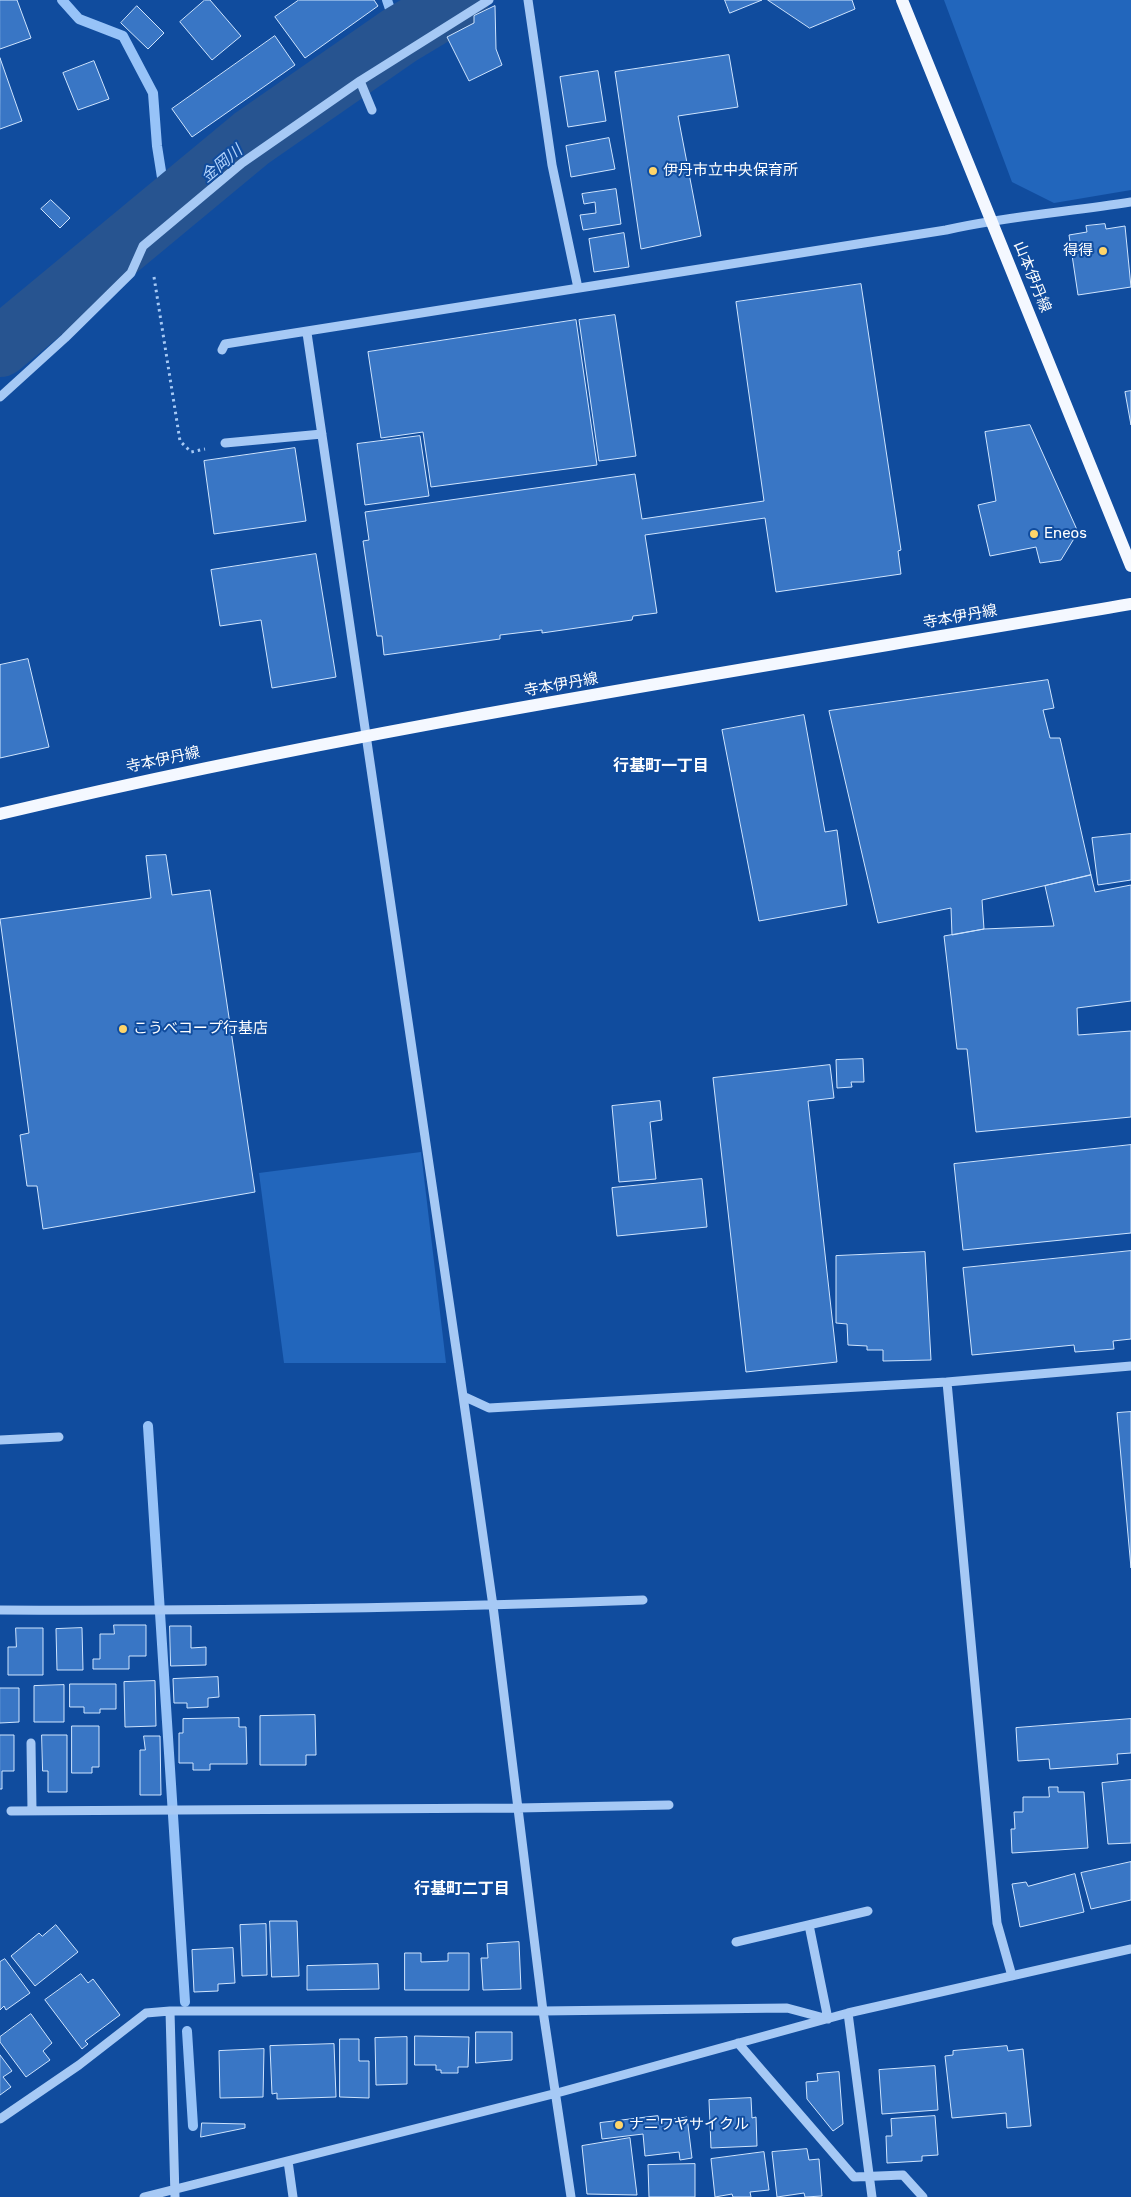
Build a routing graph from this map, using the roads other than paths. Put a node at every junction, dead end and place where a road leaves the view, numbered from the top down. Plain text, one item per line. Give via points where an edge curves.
1 (489, 0) edge
2 (528, 0) edge
3 (902, 0) edge
4 (360, 81) junction
5 (372, 110) dead end
6 (1131, 202) edge
7 (992, 220) junction
8 (578, 288) junction
9 (307, 333) junction
10 (222, 350) dead end
11 (0, 398) edge
12 (322, 434) junction
13 (224, 443) road end
14 (1131, 566) edge
15 (1131, 604) edge
16 (367, 734) junction
17 (0, 814) edge
18 (1131, 1366) edge
19 (947, 1382) junction
20 (463, 1396) junction
21 (59, 1437) dead end
22 (0, 1440) edge
23 (643, 1600) dead end
24 (493, 1606) junction
25 (0, 1610) edge
26 (31, 1743) dead end
27 (670, 1805) dead end
28 (518, 1808) junction
29 (32, 1810) junction
30 (11, 1811) dead end
31 (868, 1911) dead end
32 (809, 1925) junction
33 (736, 1942) dead end
34 (1131, 1949) edge
35 (1012, 1976) junction
36 (170, 2012) junction
37 (544, 2012) junction
38 (848, 2013) junction
39 (828, 2019) junction
40 (738, 2043) junction
41 (557, 2093) junction
42 (0, 2120) edge
43 (288, 2161) junction
44 (869, 2176) junction
45 (175, 2193) edge
46 (144, 2197) edge
47 (293, 2197) edge
48 (571, 2197) edge
49 (872, 2197) edge
50 (923, 2197) edge

1 - 4 street
2 - 8 street via 552,165
3 - 7 main road, 山本伊丹線
4 - 5 street
4 - 11 street via 242,163 143,246 131,273
6 - 7 street
7 - 8 street
7 - 14 main road, 山本伊丹線
8 - 9 street
9 - 10 street via 225,344
9 - 12 street
12 - 13 street
12 - 16 street
15 - 16 main road, 寺本伊丹線
16 - 17 main road, 寺本伊丹線
16 - 20 street
18 - 19 street
19 - 20 street via 489,1408
19 - 35 street via 997,1923
20 - 24 street
21 - 22 street
23 - 24 street
24 - 25 street
24 - 28 street
26 - 29 street
27 - 28 street
28 - 29 street
28 - 37 street
29 - 30 street
31 - 32 street
32 - 33 street
32 - 39 street
34 - 35 street
35 - 38 street
36 - 37 street
36 - 42 street via 146,2013
36 - 45 street
37 - 39 street via 787,2008
37 - 41 street
38 - 39 street
38 - 44 street
39 - 40 street
40 - 41 street
40 - 44 street via 854,2177
41 - 43 street
41 - 48 street
43 - 45 street
43 - 47 street
44 - 49 street
44 - 50 street via 904,2175
45 - 46 street

